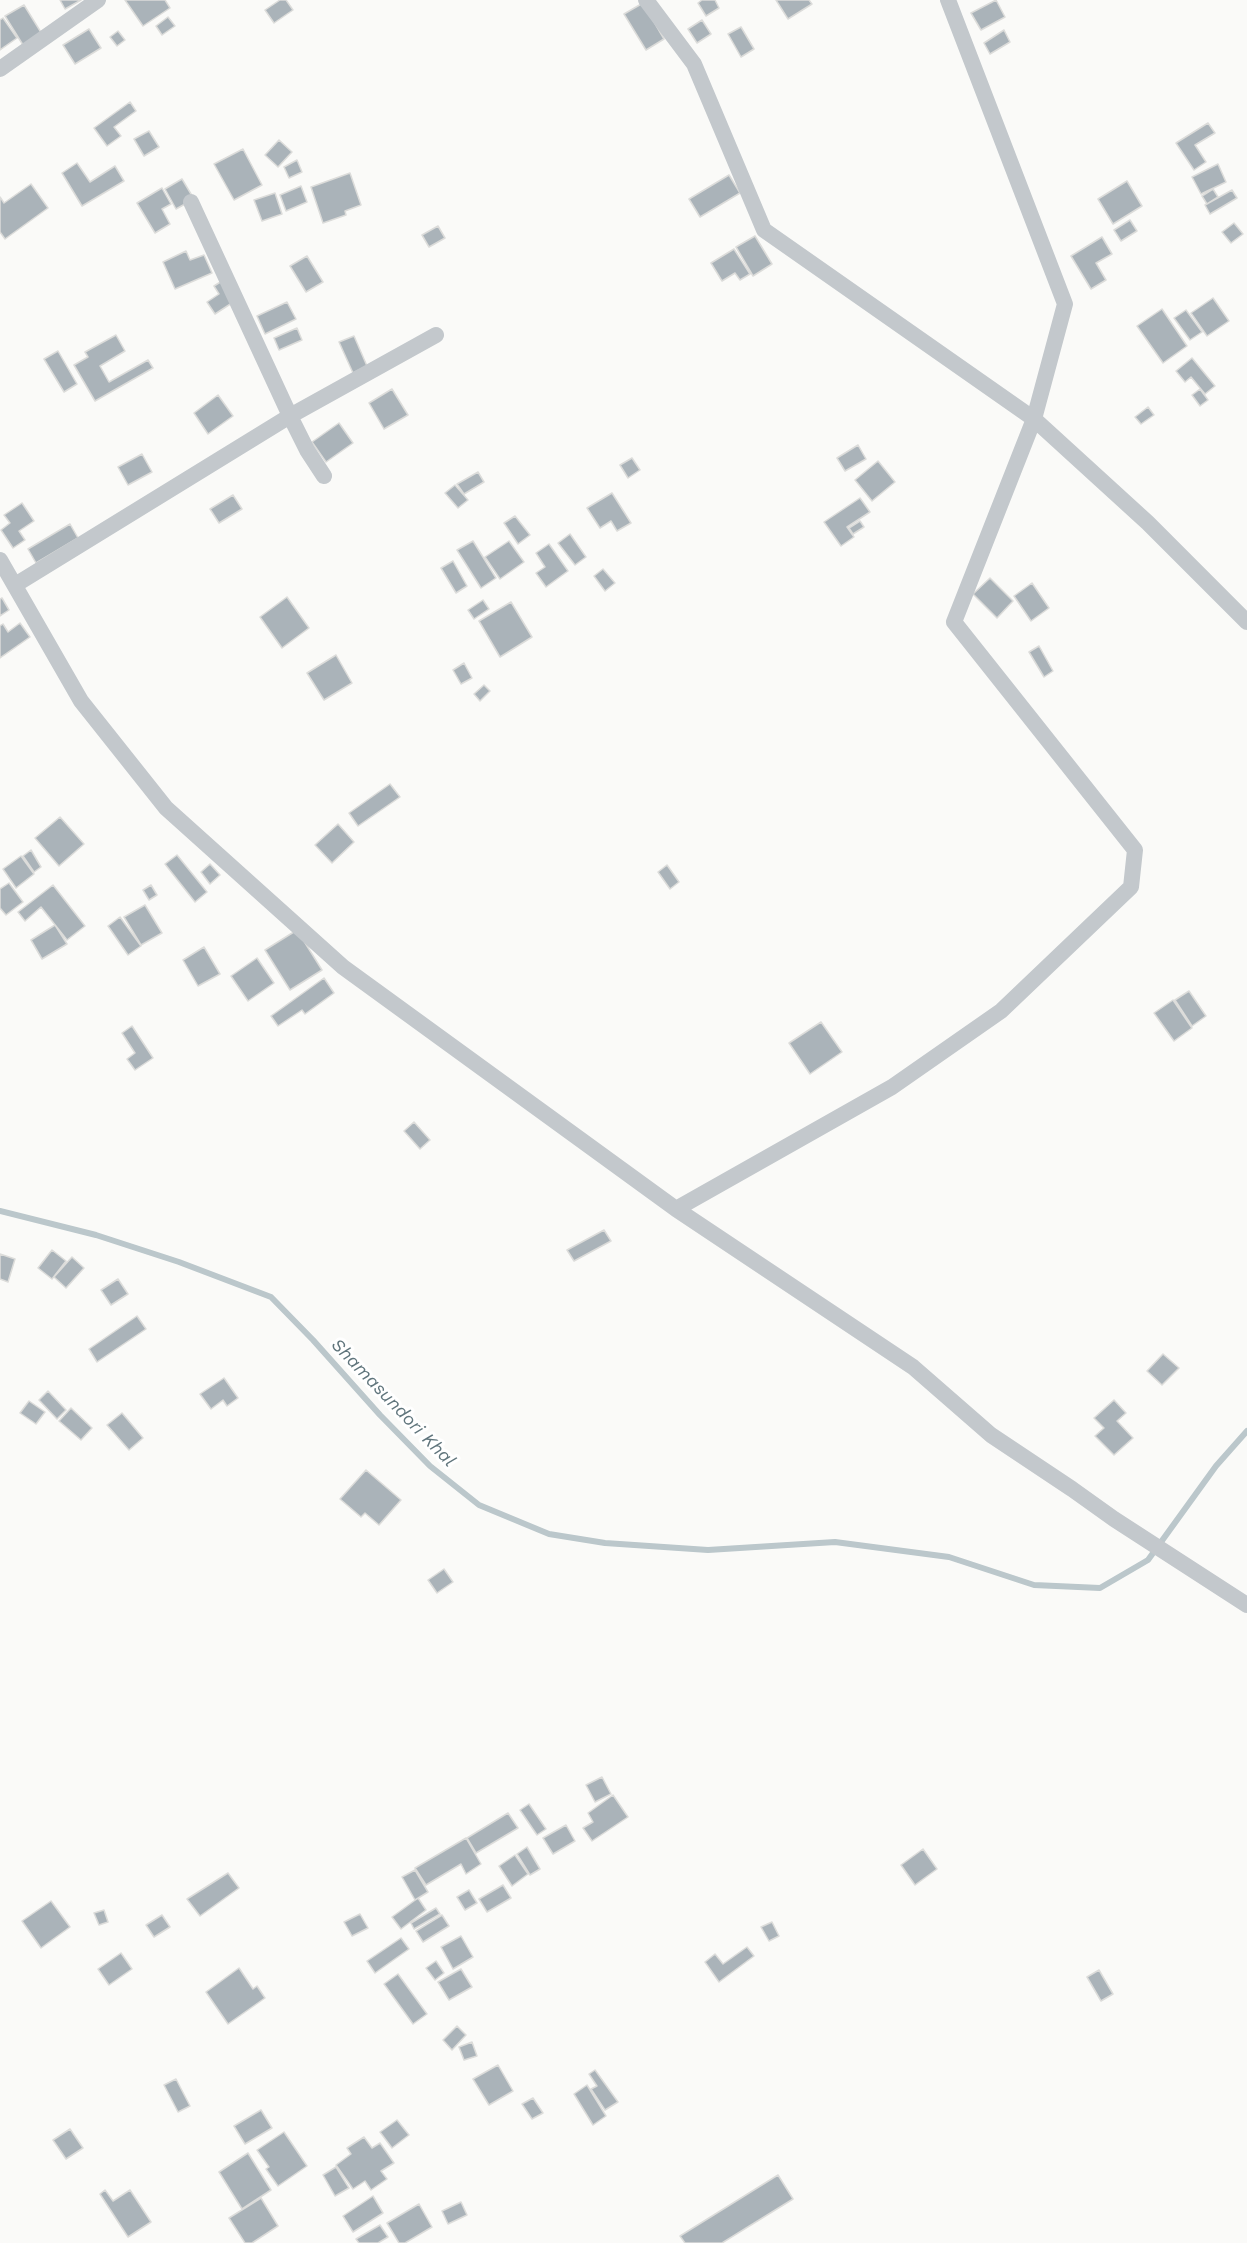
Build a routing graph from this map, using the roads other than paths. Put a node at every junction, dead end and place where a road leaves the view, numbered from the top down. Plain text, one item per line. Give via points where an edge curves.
1 (98, 0) edge
2 (646, 0) edge
3 (948, 0) edge
4 (0, 69) edge
5 (190, 202) dead end
6 (436, 335) dead end
7 (290, 416) junction
8 (1034, 419) junction
9 (324, 476) dead end
10 (0, 560) edge
11 (15, 585) junction
12 (1247, 622) edge
13 (676, 1209) junction
14 (1247, 1605) edge

1 - 4 street
2 - 8 street via 694,64 764,230
3 - 8 street via 1065,304
5 - 7 street
6 - 7 street
7 - 9 street
7 - 11 street
8 - 12 street via 1148,523
8 - 13 street via 954,622 1135,850 1131,887 1001,1011 892,1087
10 - 11 street
11 - 13 street via 81,701 166,808 343,967
13 - 14 street via 913,1367 991,1435

